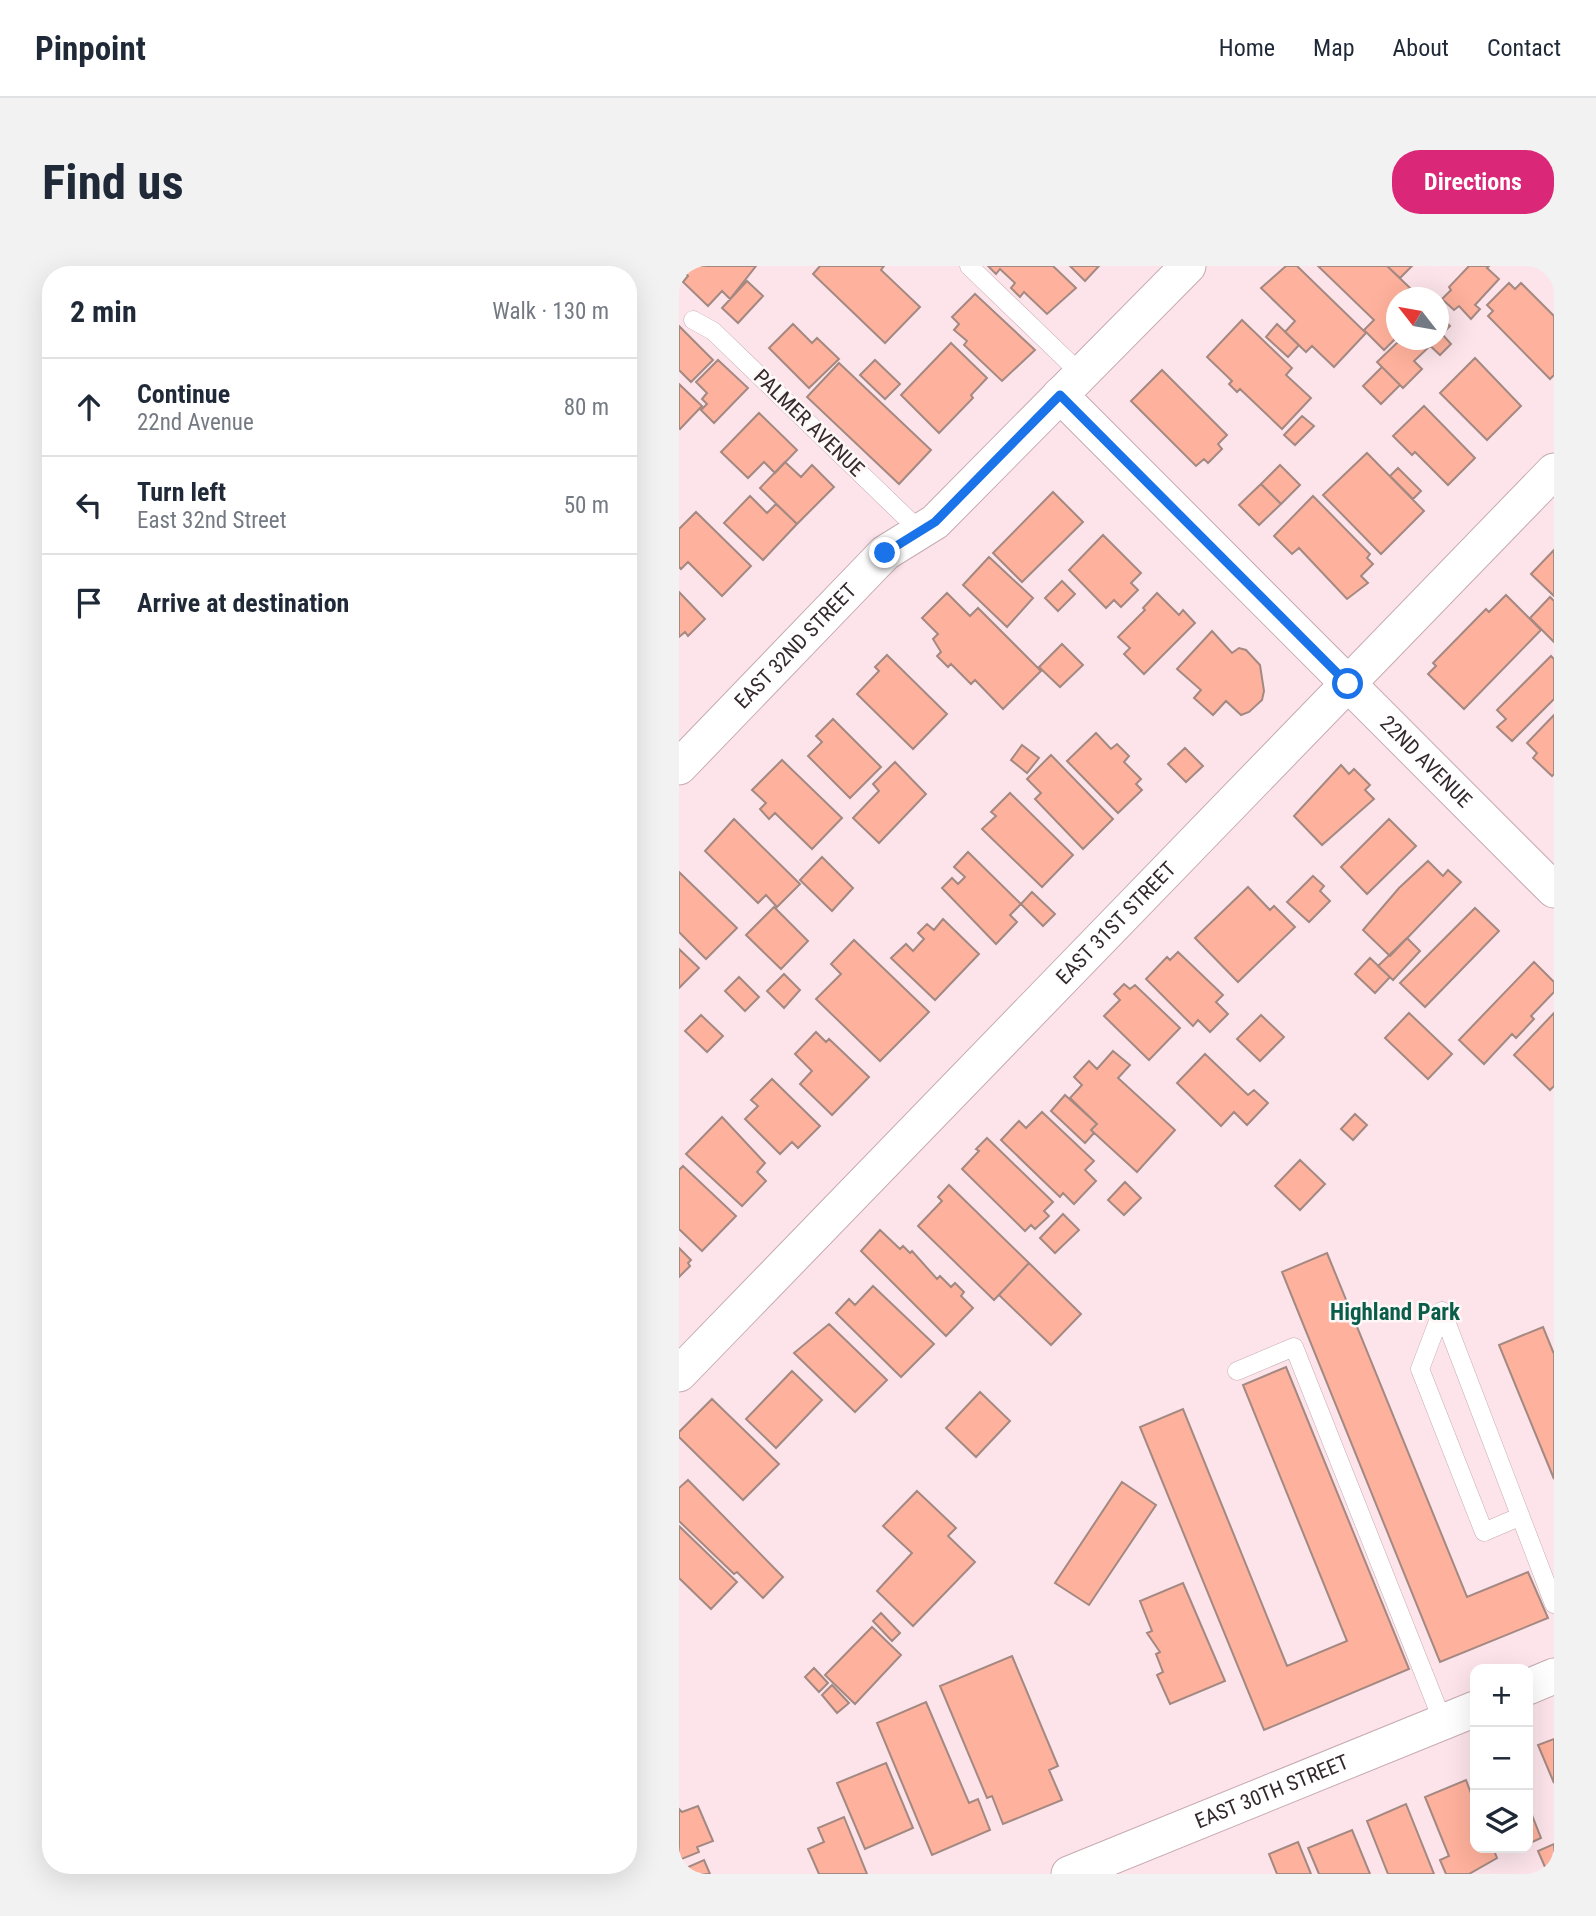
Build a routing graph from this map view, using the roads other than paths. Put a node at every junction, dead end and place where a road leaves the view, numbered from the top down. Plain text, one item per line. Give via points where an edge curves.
1 (969, 266) edge
2 (1188, 266) edge
3 (693, 320) dead end
4 (1071, 385) junction
5 (1554, 471) edge
6 (921, 531) junction
7 (1348, 684) junction
8 (679, 767) edge
9 (1554, 890) edge
10 (1237, 1371) dead end
11 (679, 1374) edge
12 (1519, 1517) junction
13 (1554, 1604) edge
14 (1554, 1676) edge
15 (1533, 1685) edge
16 (1470, 1711) edge
17 (1443, 1722) junction
18 (1108, 1867) edge
19 (1069, 1874) edge

1 - 4 lane
2 - 4 street, EAST 32ND STREET
3 - 6 lane, PALMER AVENUE via 713,331
4 - 6 street, EAST 32ND STREET
4 - 7 street, 22ND AVENUE
5 - 7 street, EAST 31ST STREET
6 - 8 street, EAST 32ND STREET via 885,553
7 - 9 street, 22ND AVENUE
7 - 11 street, EAST 31ST STREET
10 - 17 lane via 1294,1347
12 - 12 lane via 1484,1532 1420,1369 1442,1311
12 - 13 lane
14 - 15 street
16 - 17 street, EAST 30TH STREET
17 - 18 street, EAST 30TH STREET
18 - 19 street, EAST 30TH STREET

